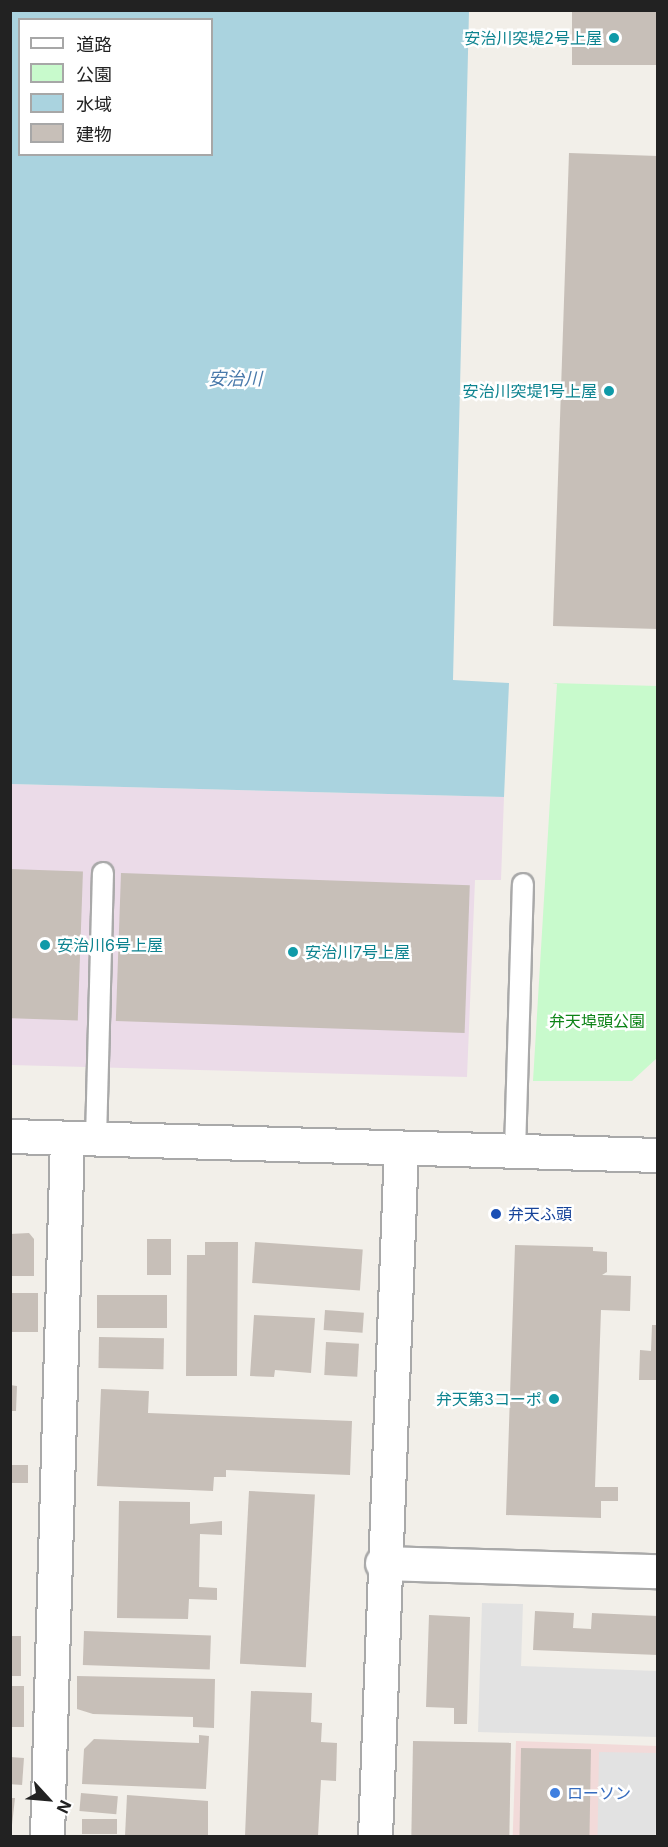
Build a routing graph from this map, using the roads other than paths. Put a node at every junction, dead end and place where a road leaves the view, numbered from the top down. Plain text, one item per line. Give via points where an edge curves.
1 (103, 873) dead end
2 (523, 884) dead end
3 (10, 1136) edge
4 (81, 1138) junction
5 (401, 1148) junction
6 (514, 1151) junction
7 (657, 1155) edge
8 (382, 1563) junction
9 (657, 1571) edge
10 (47, 1836) edge
11 (375, 1836) edge

1 - 4 lane
2 - 6 lane
3 - 4 street
4 - 5 street
4 - 10 street
5 - 6 street
5 - 8 street
6 - 7 street
8 - 9 street
8 - 11 street

